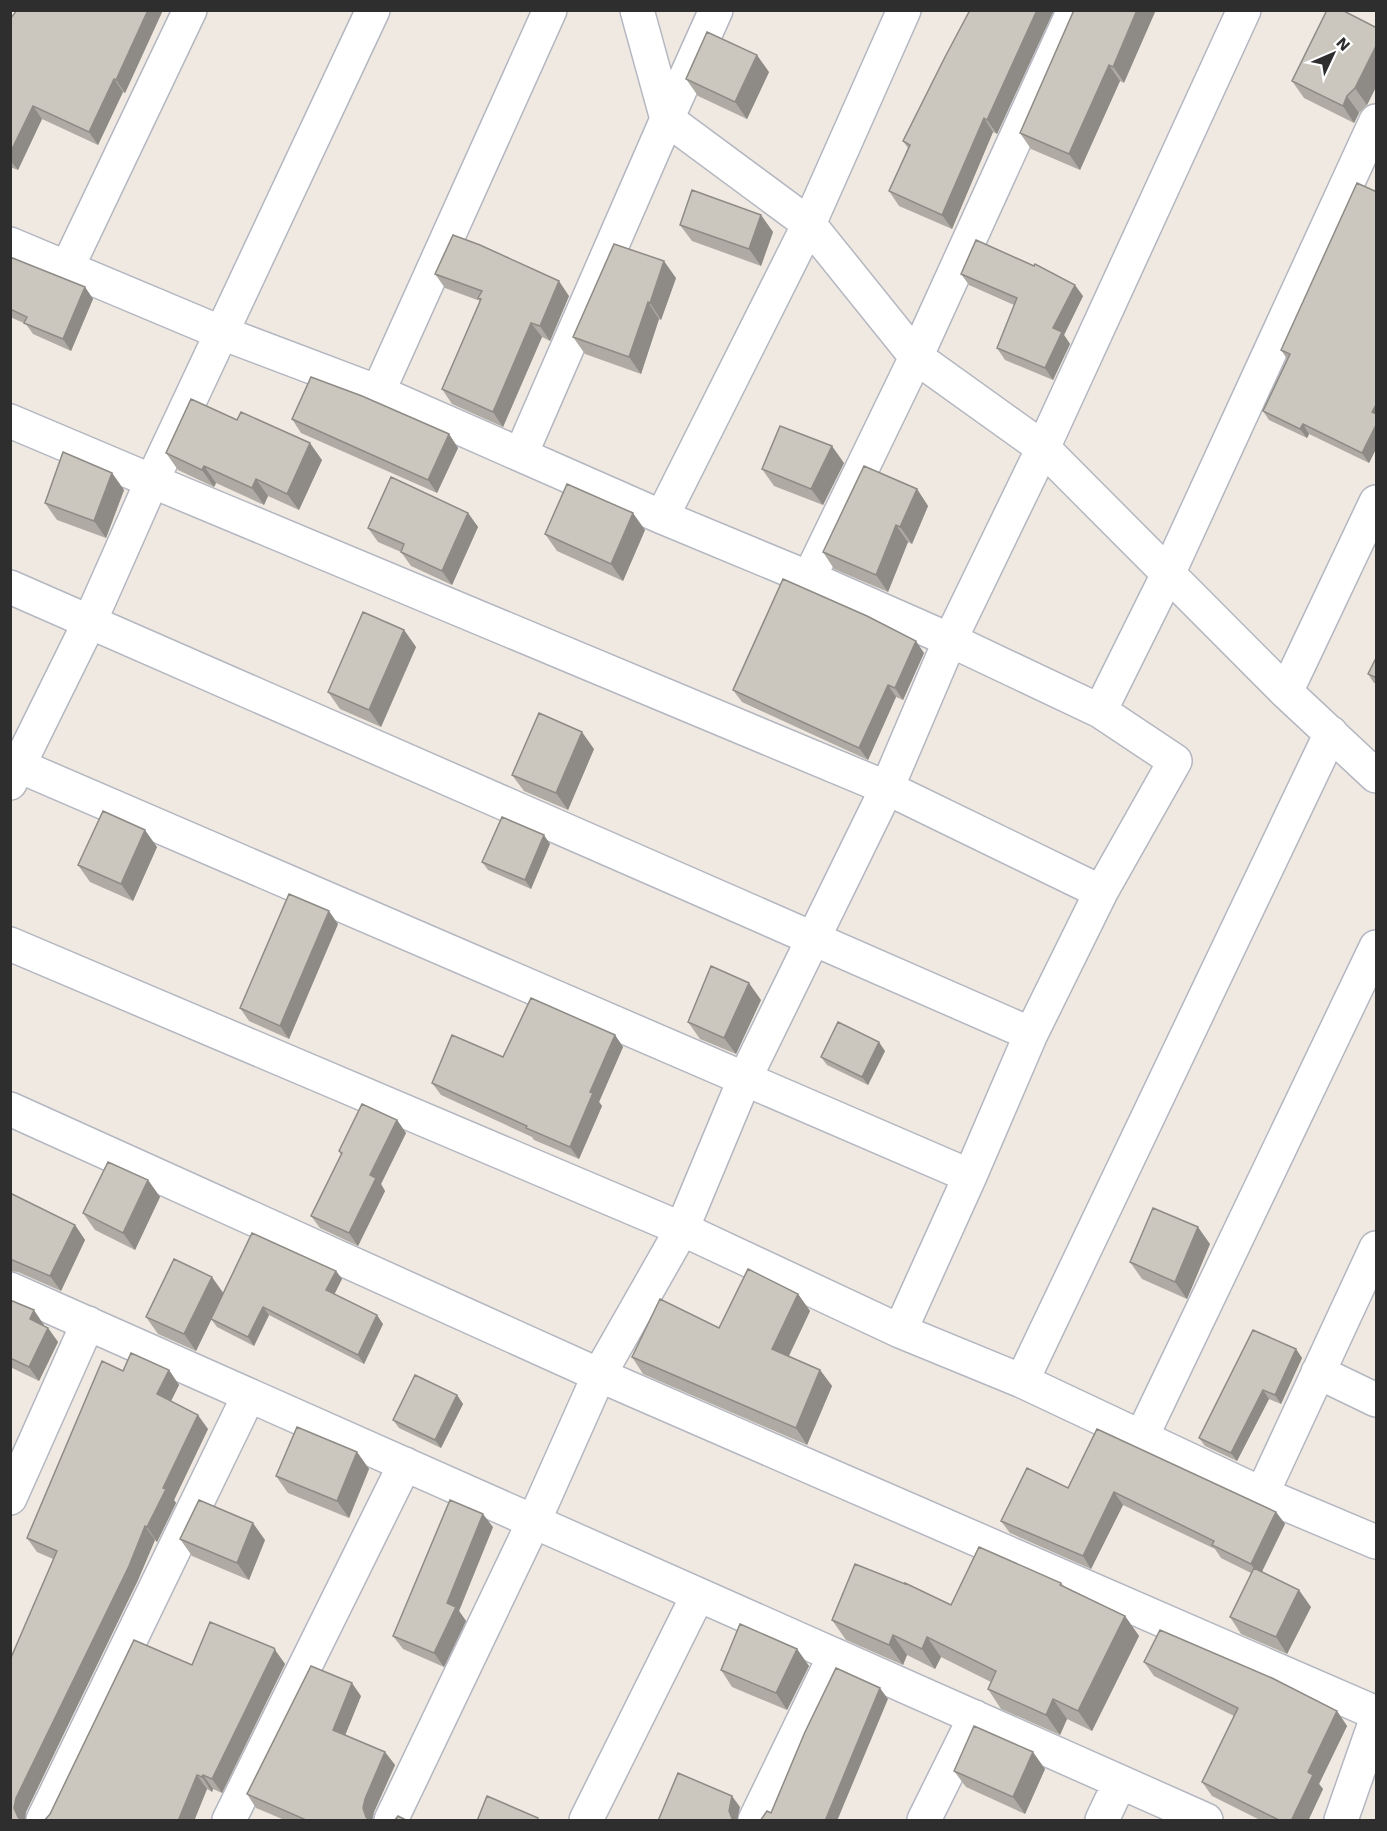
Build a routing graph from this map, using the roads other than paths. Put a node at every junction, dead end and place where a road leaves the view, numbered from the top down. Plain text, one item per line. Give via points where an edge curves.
1 (13, 10) edge
2 (190, 10) edge
3 (373, 10) edge
4 (550, 10) edge
5 (636, 10) edge
6 (716, 10) edge
7 (904, 10) edge
8 (1074, 10) edge
9 (1244, 10) edge
10 (10, 16) edge
11 (667, 119) junction
12 (1377, 121) edge
13 (809, 224) junction
14 (10, 244) edge
15 (67, 268) junction
16 (222, 333) junction
17 (916, 357) junction
18 (378, 392) junction
19 (10, 421) edge
20 (1043, 448) junction
21 (521, 454) junction
22 (152, 482) junction
23 (1377, 502) edge
24 (662, 517) junction
25 (1168, 574) junction
26 (809, 578) junction
27 (10, 587) edge
28 (90, 621) junction
29 (950, 640) junction
30 (1286, 692) junction
31 (1100, 711) junction
32 (1331, 733) junction
33 (13, 770) edge
34 (1377, 776) edge
35 (887, 788) junction
36 (1101, 892) junction
37 (814, 939) junction
38 (10, 944) edge
39 (1377, 947) edge
40 (1031, 1034) junction
41 (745, 1078) junction
42 (10, 1109) edge
43 (970, 1176) junction
44 (682, 1229) junction
45 (1377, 1248) edge
46 (10, 1289) edge
47 (88, 1323) junction
48 (900, 1331) junction
49 (1318, 1372) junction
50 (599, 1375) junction
51 (1022, 1381) junction
52 (249, 1395) junction
53 (1377, 1400) edge
54 (1142, 1436) junction
55 (405, 1464) junction
56 (1262, 1494) junction
57 (10, 1498) edge
58 (534, 1521) junction
59 (1377, 1542) edge
60 (698, 1595) junction
61 (835, 1655) junction
62 (1377, 1713) edge
63 (975, 1717) junction
64 (1377, 1720) edge
65 (1120, 1782) junction
66 (43, 1821) edge
67 (229, 1821) edge
68 (391, 1821) edge
69 (586, 1821) edge
70 (754, 1821) edge
71 (924, 1821) edge
72 (1102, 1821) edge
73 (1206, 1821) edge
74 (1341, 1821) edge

1 - 10 street
2 - 15 street
3 - 16 street
4 - 18 street
5 - 11 street
6 - 11 street
7 - 13 street
8 - 17 street
9 - 20 street
11 - 13 street
11 - 21 street
12 - 25 street
13 - 17 street
13 - 24 street
14 - 15 street
15 - 16 street
16 - 18 street
16 - 22 street
17 - 20 street
17 - 26 street
18 - 21 street
19 - 22 street
20 - 25 street
20 - 29 street
21 - 24 street
22 - 28 street
22 - 35 street
23 - 30 street
24 - 26 street
25 - 30 street
25 - 31 street
26 - 29 street
27 - 28 street
28 - 33 street
28 - 37 street
29 - 31 street
29 - 35 street
30 - 32 street
31 - 36 street via 1175,761
32 - 34 street
32 - 51 street
33 - 41 street
35 - 36 street
35 - 37 street
36 - 40 street
37 - 40 street
37 - 41 street
38 - 44 street
39 - 54 street
40 - 43 street
41 - 43 street
41 - 44 street
42 - 50 street
43 - 48 street
44 - 48 street
44 - 50 street
45 - 49 street
46 - 47 street
47 - 52 street
47 - 57 street
48 - 51 street
49 - 53 street
49 - 56 street
50 - 58 street
50 - 62 street
51 - 54 street
52 - 55 street
52 - 66 street
54 - 56 street
55 - 58 street
55 - 67 street
56 - 59 street
58 - 60 street
58 - 68 street
60 - 61 street
60 - 69 street
61 - 63 street
61 - 70 street
63 - 65 street
63 - 71 street
64 - 74 street
65 - 72 street
65 - 73 street

